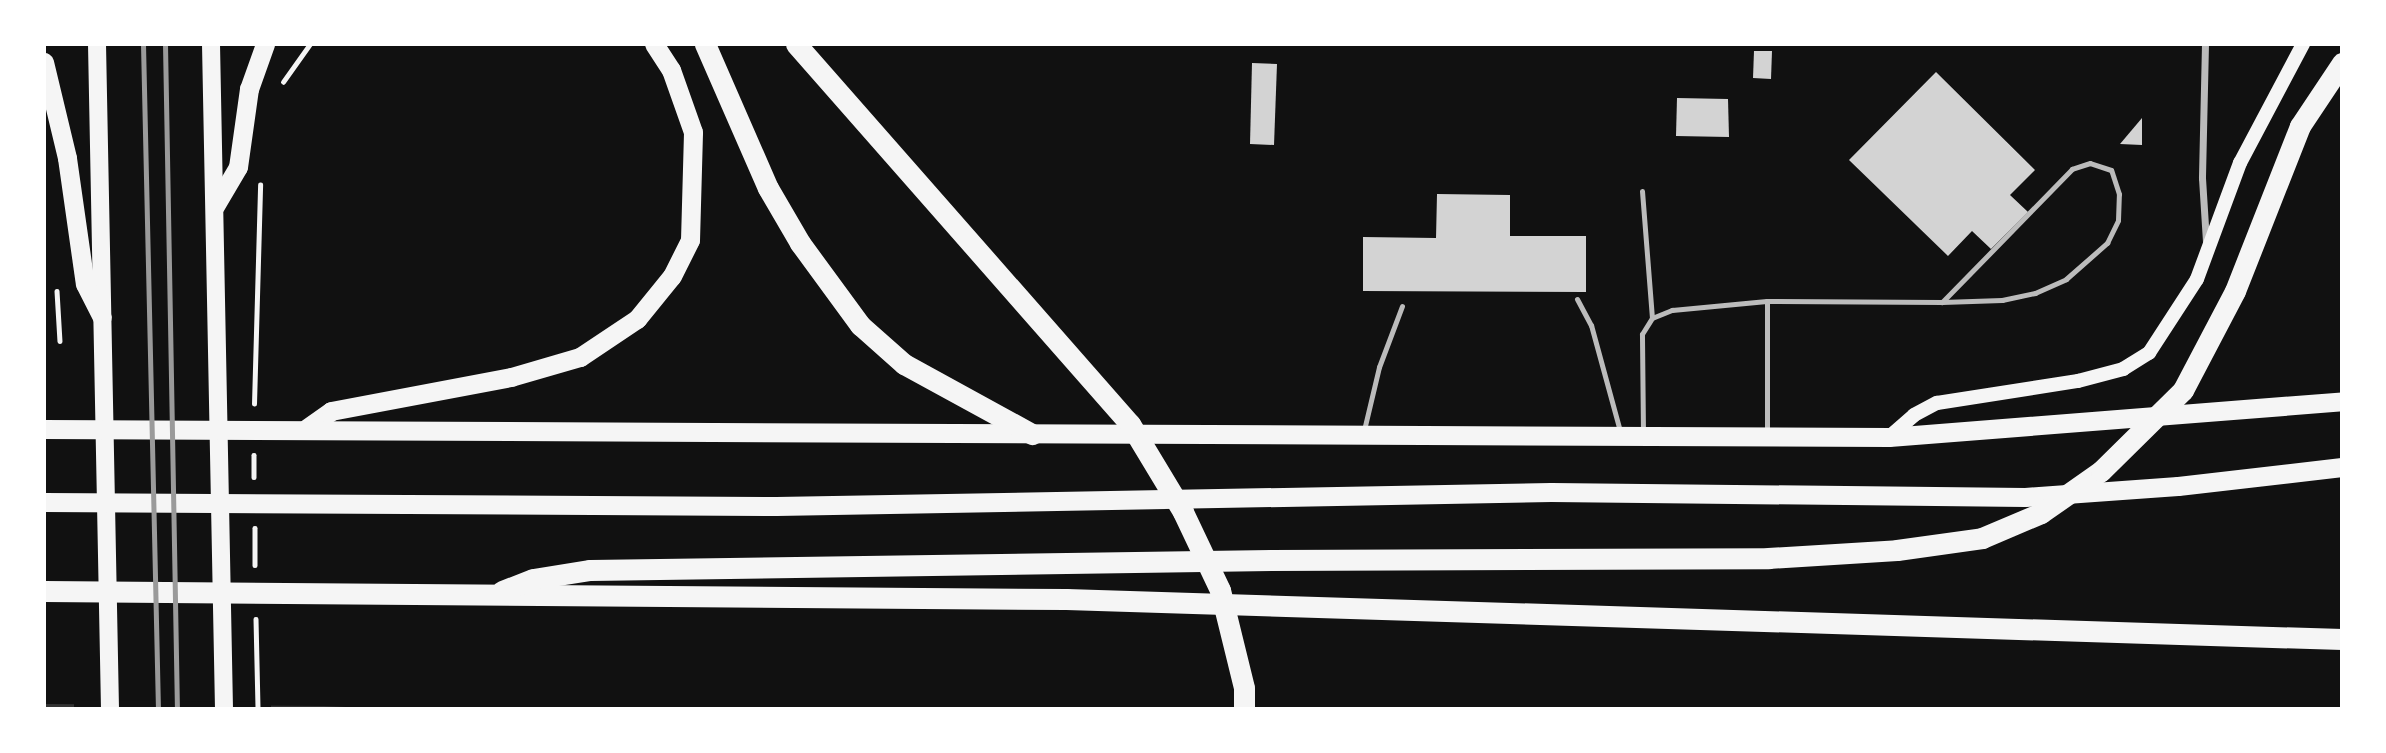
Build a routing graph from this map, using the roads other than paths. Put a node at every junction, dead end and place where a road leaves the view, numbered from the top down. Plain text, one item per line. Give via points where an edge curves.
1 (97, 44) edge
2 (211, 44) edge
3 (265, 44) edge
4 (654, 44) edge
5 (705, 44) edge
6 (796, 44) edge
7 (2205, 44) edge
8 (2303, 44) edge
9 (44, 62) edge
10 (2342, 63) edge
11 (1642, 191) dead end
12 (215, 206) junction
13 (2206, 247) junction
14 (1577, 299) dead end
15 (1768, 301) junction
16 (1942, 302) junction
17 (1402, 306) dead end
18 (102, 317) junction
19 (1652, 318) junction
20 (2342, 401) edge
21 (307, 428) junction
22 (44, 429) edge
23 (1032, 434) junction
24 (1362, 435) junction
25 (1622, 437) junction
26 (1889, 437) junction
27 (1643, 438) junction
28 (1767, 438) junction
29 (2342, 467) edge
30 (1176, 501) junction
31 (44, 502) edge
32 (52, 592) edge
33 (491, 596) junction
34 (2342, 639) edge
35 (110, 709) edge
36 (224, 709) edge
37 (1244, 709) edge

1 - 18 main road
2 - 12 main road
3 - 12 highway via 249,89 238,167
4 - 21 highway via 671,70 693,132 690,240 672,276 637,319 580,357 511,377 331,411
5 - 23 highway via 768,188 800,243 860,325 904,364
6 - 30 highway via 1130,424
7 - 13 street via 2202,178
8 - 13 main road via 2240,163
9 - 18 highway via 67,158 85,284
10 - 33 highway via 2300,126 2235,291 2183,390 2101,471 2041,513 1982,538 1897,550 1768,558 590,570 533,579
11 - 19 lane
12 - 36 main road
13 - 26 main road via 2197,279 2171,325 2149,353 2123,369 1937,403 1914,415
14 - 25 lane via 1591,325
15 - 16 lane
15 - 19 lane via 1672,310
15 - 28 lane
16 - 16 lane via 2002,300 2035,293 2066,279 2107,243 2118,220 2119,194 2111,170 2090,163 2072,169
17 - 24 lane
18 - 35 main road
19 - 27 lane via 1642,334
20 - 26 highway
21 - 22 highway
21 - 23 highway
23 - 24 highway
24 - 25 highway
25 - 27 highway
26 - 28 highway
27 - 28 highway
29 - 30 highway via 2025,497 1550,492
30 - 31 highway via 776,506
30 - 37 highway via 1220,590 1244,688
32 - 33 highway
33 - 34 highway via 1066,599 1717,623

